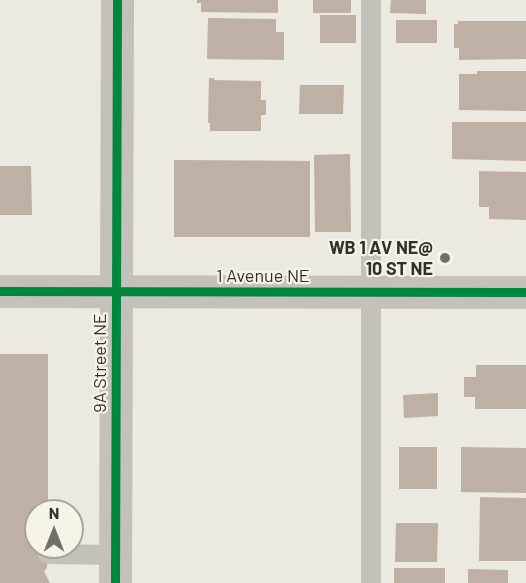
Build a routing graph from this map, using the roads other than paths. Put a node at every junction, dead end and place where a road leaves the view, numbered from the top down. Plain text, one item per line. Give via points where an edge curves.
1 (117, 0) edge
2 (371, 0) edge
3 (0, 291) edge
4 (116, 291) junction
5 (370, 292) junction
6 (526, 292) edge
7 (70, 559) edge
8 (115, 569) edge
9 (371, 583) edge

1 - 4 street, 9A Street NE
2 - 5 lane
3 - 4 street, 1 Avenue NE
4 - 5 street, 1 Avenue NE
4 - 8 street, 9A Street NE
5 - 6 street, 1 Avenue NE
5 - 9 lane
7 - 8 lane

